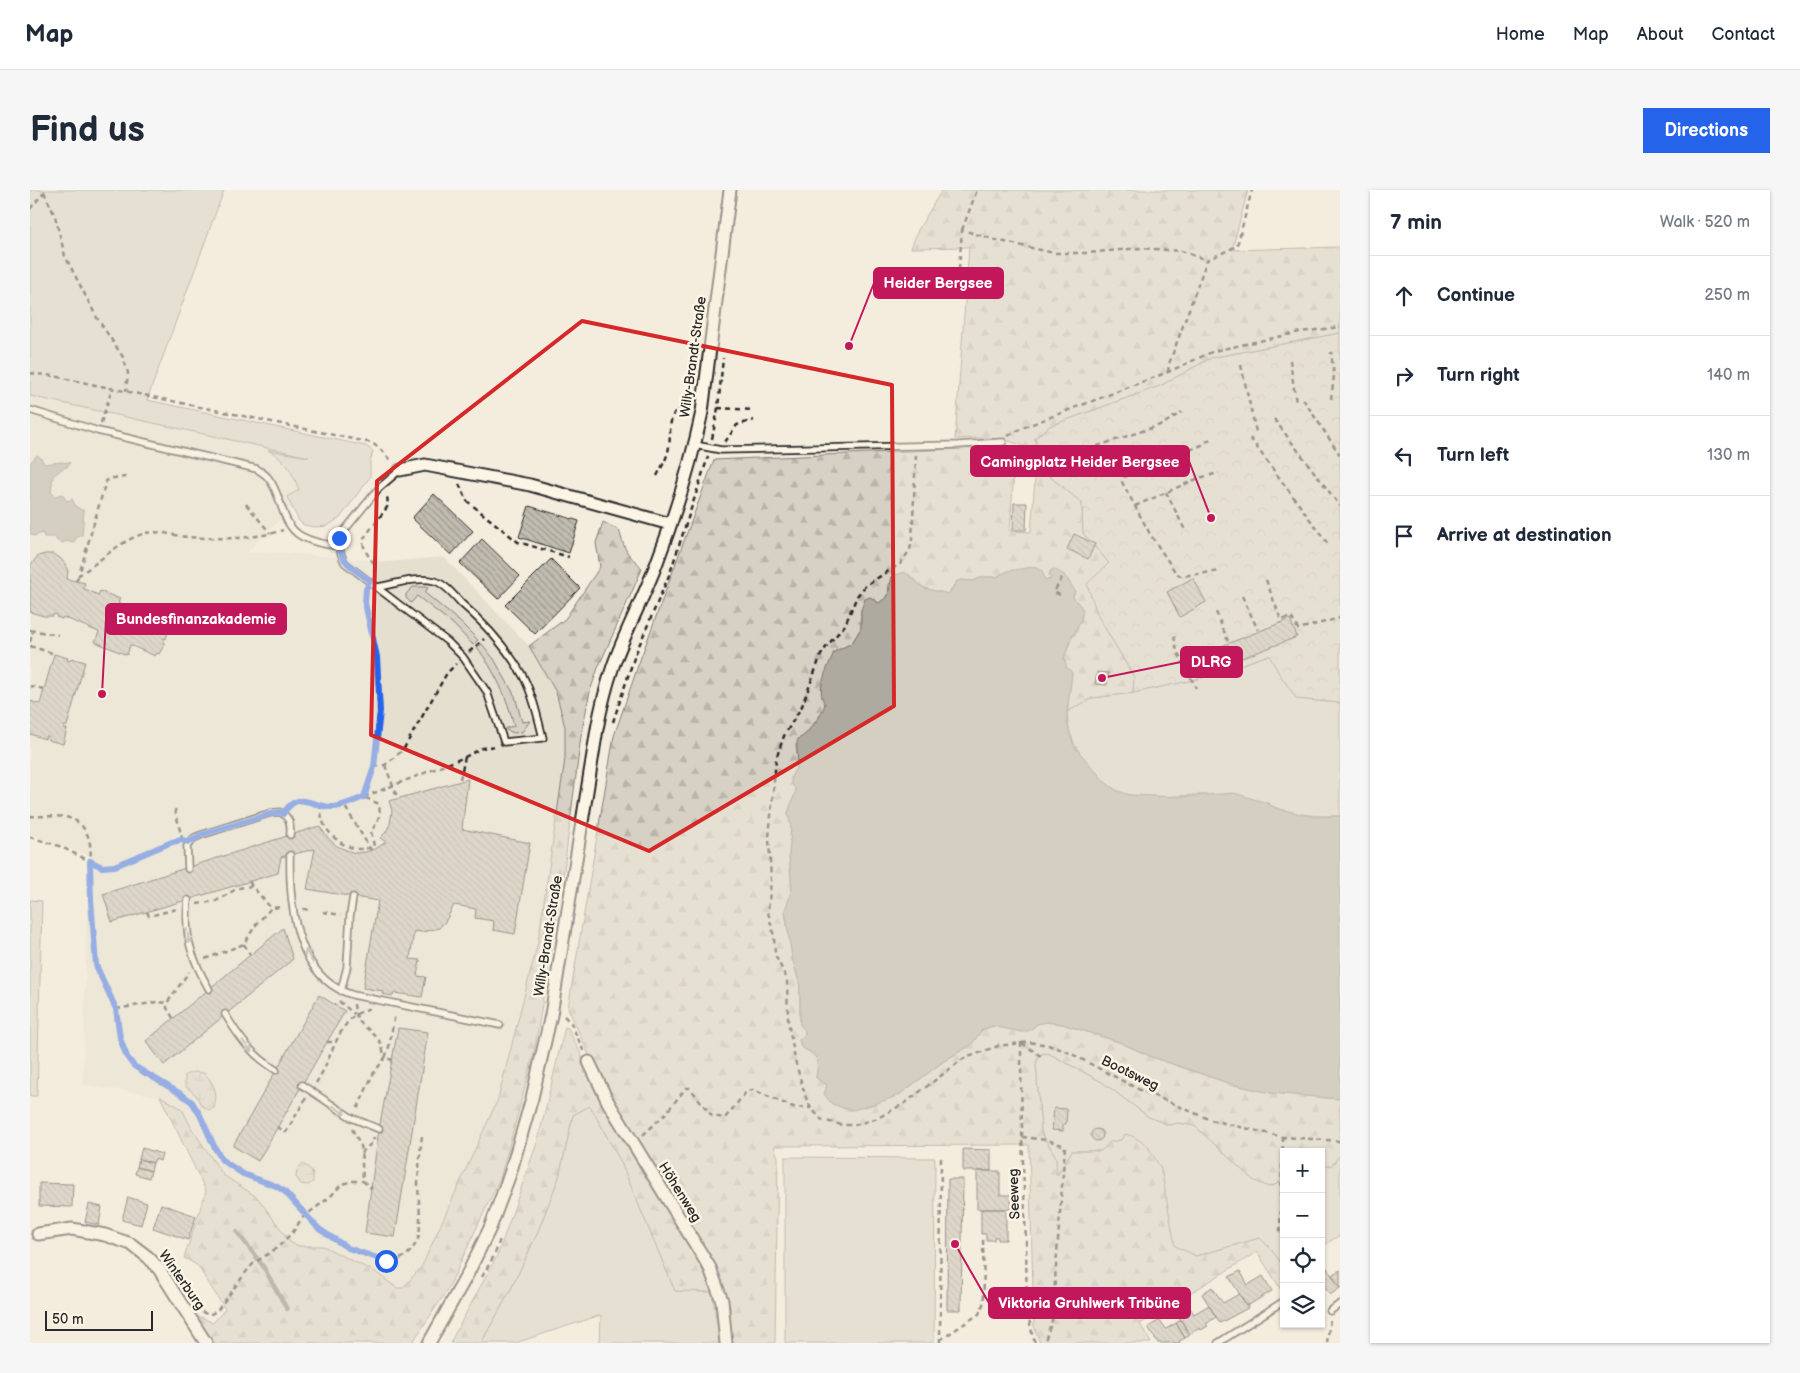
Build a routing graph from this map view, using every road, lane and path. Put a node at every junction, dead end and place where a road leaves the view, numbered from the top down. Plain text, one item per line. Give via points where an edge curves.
1 (730, 190) edge
2 (977, 190) edge
3 (1252, 190) edge
4 (45, 191) edge
5 (30, 208) edge
6 (962, 230) junction
7 (1207, 260) junction
8 (959, 269) dead end
9 (1340, 327) edge
10 (1331, 352) dead end
11 (1290, 360) dead end
12 (1241, 365) dead end
13 (1168, 372) junction
14 (30, 373) edge
15 (112, 389) junction
16 (126, 392) junction
17 (1303, 399) dead end
18 (1331, 399) dead end
19 (1296, 403) dead end
20 (703, 405) junction
21 (30, 410) edge
22 (754, 410) dead end
23 (1182, 412) dead end
24 (1274, 419) dead end
25 (754, 420) dead end
26 (98, 431) junction
27 (1256, 432) dead end
28 (1210, 438) dead end
29 (1250, 438) dead end
30 (1003, 442) joint
31 (695, 445) junction
32 (916, 446) junction
33 (721, 450) junction
34 (1080, 452) dead end
35 (1340, 455) edge
36 (400, 470) junction
37 (456, 470) junction
38 (1219, 473) dead end
39 (657, 476) dead end
40 (126, 477) dead end
41 (388, 491) dead end
42 (1166, 492) junction
43 (246, 504) dead end
44 (1134, 506) junction
45 (1340, 506) edge
46 (670, 524) junction
47 (291, 527) junction
48 (1186, 532) dead end
49 (270, 533) junction
50 (1328, 544) dead end
51 (339, 546) junction
52 (569, 557) dead end
53 (1221, 571) dead end
54 (1064, 574) dead end
55 (79, 575) junction
56 (1266, 580) dead end
57 (76, 581) dead end
58 (370, 581) junction
59 (378, 588) junction
60 (1060, 595) dead end
61 (1242, 596) dead end
62 (1216, 612) dead end
63 (1340, 618) edge
64 (32, 630) edge
65 (1258, 630) dead end
66 (490, 632) junction
67 (58, 635) dead end
68 (1174, 636) dead end
69 (1228, 641) dead end
70 (30, 642) edge
71 (30, 646) edge
72 (52, 653) dead end
73 (463, 658) junction
74 (30, 686) edge
75 (1196, 688) dead end
76 (44, 690) dead end
77 (504, 742) junction
78 (465, 757) junction
79 (385, 766) junction
80 (374, 767) junction
81 (460, 779) dead end
82 (392, 786) junction
83 (364, 797) junction
84 (398, 799) dead end
85 (320, 804) junction
86 (344, 805) junction
87 (176, 809) dead end
88 (283, 814) junction
89 (30, 816) edge
90 (290, 835) dead end
91 (30, 837) edge
92 (182, 840) junction
93 (189, 842) junction
94 (371, 849) junction
95 (290, 855) dead end
96 (90, 861) junction
97 (188, 869) dead end
98 (249, 881) dead end
99 (252, 886) junction
100 (353, 897) dead end
101 (187, 903) junction
102 (271, 908) junction
103 (293, 908) junction
104 (147, 912) dead end
105 (322, 912) dead end
106 (341, 915) dead end
107 (244, 944) junction
108 (215, 954) dead end
109 (250, 955) dead end
110 (196, 965) junction
111 (209, 988) dead end
112 (341, 991) junction
113 (353, 995) junction
114 (384, 1002) junction
115 (167, 1003) junction
116 (397, 1004) junction
117 (116, 1009) junction
118 (225, 1014) dead end
119 (355, 1015) junction
120 (564, 1016) dead end
121 (173, 1018) dead end
122 (500, 1025) dead end
123 (327, 1042) dead end
124 (337, 1042) junction
125 (1021, 1042) junction
126 (1042, 1057) dead end
127 (385, 1058) junction
128 (393, 1060) dead end
129 (589, 1062) joint
130 (276, 1070) dead end
131 (323, 1073) dead end
132 (302, 1085) dead end
133 (311, 1091) junction
134 (811, 1108) junction
135 (352, 1118) junction
136 (277, 1127) dead end
137 (378, 1129) joint
138 (422, 1136) dead end
139 (1022, 1137) junction
140 (1283, 1137) junction
141 (1340, 1141) edge
142 (632, 1143) junction
143 (361, 1153) junction
144 (941, 1157) dead end
145 (363, 1181) junction
146 (372, 1189) dead end
147 (306, 1215) junction
148 (38, 1234) dead end
149 (1284, 1238) edge
150 (983, 1239) dead end
151 (181, 1304) junction
152 (1280, 1304) edge
153 (1340, 1304) edge
154 (1330, 1311) dead end
155 (940, 1342) edge
156 (206, 1343) edge
157 (429, 1343) edge
158 (726, 1343) edge
159 (1036, 1343) edge
160 (1044, 1343) edge
161 (1218, 1343) edge

1 - 20 street, Willy-Brandt-Straße
2 - 6 path
3 - 7 path via 1237,246
4 - 5 path
4 - 16 path via 65,256 97,318 123,357 128,373
6 - 7 path via 1054,253 1141,248 1181,251
6 - 8 path
7 - 13 path
9 - 13 path via 1300,332 1214,351
10 - 18 path via 1334,376
11 - 19 path
12 - 27 path
13 - 30 path via 1022,428
14 - 15 path
15 - 16 path
15 - 26 path
16 - 36 path via 372,443
17 - 35 path
20 - 22 path
20 - 31 street, Willy-Brandt-Straße
20 - 39 path via 689,404 676,410 670,422 670,446 666,460
21 - 26 lane
23 - 34 path via 1163,424
24 - 45 path
25 - 33 path via 737,425
26 - 47 lane via 257,469 270,480
28 - 44 path via 1202,445 1124,477 1122,482
29 - 50 path
30 - 32 lane
31 - 33 lane
31 - 46 street, Willy-Brandt-Straße
32 - 33 lane
32 - 134 path via 910,550 900,564 866,585 857,596 845,625 821,655 802,706 784,736 776,759 768,838 771,880 768,912 775,955 787,979 788,1022 796,1064
36 - 37 street via 425,465
36 - 51 lane via 379,488 344,531 339,538
37 - 46 street via 530,485
37 - 52 path via 467,501 518,542
38 - 42 path
40 - 55 path via 106,481
41 - 58 path via 388,506 362,542 375,565
42 - 44 path
42 - 48 path
43 - 49 path
44 - 53 path via 1176,574
46 - 157 street, Willy-Brandt-Straße via 604,695 551,1015 510,1174 490,1228
47 - 49 path
47 - 51 lane via 300,536
49 - 55 path via 232,538 149,532 133,537
51 - 58 lane via 345,563
54 - 60 path via 1054,592
55 - 57 path
56 - 63 path via 1281,620 1291,617 1298,629
58 - 59 lane
58 - 80 path via 365,603 377,657 380,711
59 - 66 lane via 416,580 436,581
59 - 73 lane via 448,642
61 - 65 path
62 - 69 path
64 - 67 path
64 - 70 path
66 - 73 path
66 - 77 lane via 523,677 543,738
68 - 75 path via 1177,652
71 - 72 path
73 - 77 lane via 486,692
73 - 79 path via 447,672 403,750
74 - 76 path
77 - 78 path
78 - 81 path
78 - 82 path
79 - 80 path
79 - 82 path
80 - 83 path
82 - 83 path
82 - 84 path
83 - 86 path
83 - 94 path via 379,804 380,813 372,831 374,846
85 - 86 path via 330,807
85 - 88 path via 299,800
85 - 94 path via 323,822 339,842 352,848
86 - 94 path
87 - 92 path
88 - 90 lane via 289,819
88 - 93 lane via 270,814 201,835
89 - 96 path via 73,818 86,832
91 - 96 path
92 - 93 path
92 - 96 path via 115,866 102,867
93 - 97 lane via 186,851
95 - 103 lane
96 - 117 path via 96,965
98 - 99 path
99 - 101 path via 238,888 216,901
99 - 102 path
100 - 112 lane via 347,967
101 - 104 path via 149,916
101 -> 110 lane via 188,939
102 - 103 path
102 - 107 path
112 -> 103 lane via 319,974 305,950
105 - 106 path
107 - 108 path
107 - 109 path
110 - 111 lane
110 - 115 path
112 - 113 lane
113 - 114 lane
113 - 119 path
114 - 116 lane
114 - 119 path
115 - 117 path
115 - 121 path
116 - 122 lane
116 - 127 path
117 - 147 path via 120,1038 134,1066 192,1102 222,1160 243,1174 284,1191
118 -> 130 lane via 252,1053
119 - 124 path
119 - 127 path via 378,1039
120 - 129 path via 571,1023
123 - 124 path
124 - 131 path
125 - 126 path
125 - 134 path, Bootsweg via 980,1051 963,1059 905,1103 878,1118 842,1125 822,1120
125 - 139 path, Seeweg
125 - 140 path, Bootsweg via 1040,1043 1066,1051 1198,1116
127 - 128 path
127 - 135 path via 373,1074
129 - 142 street, Höhenweg
132 - 133 lane
133 -> 135 lane
133 - 136 path via 286,1132
134 - 142 path via 793,1107 753,1090 747,1091 724,1118 718,1118 712,1116 690,1088 686,1088 649,1131
135 - 137 lane
135 - 143 path
137 - 143 path via 373,1142
138 - 147 path via 418,1184 420,1230 418,1239 407,1254 397,1260 386,1261 348,1248 319,1229
139 - 159 path, Seeweg via 1030,1327
139 - 160 path via 1065,1146 1052,1321
140 - 141 path, Bootsweg
140 - 149 path via 1280,1231
142 - 158 street, Höhenweg via 710,1268 722,1301
143 - 145 path
144 - 155 path
145 - 146 path
145 - 147 path via 341,1184 330,1198
147 - 151 path via 293,1232 253,1264 213,1314 206,1315 186,1302
148 - 151 street, Winterburg via 72,1229 130,1244 159,1269
150 - 155 path via 982,1308 979,1314
151 - 156 street, Winterburg
152 - 161 lane
153 - 154 lane

